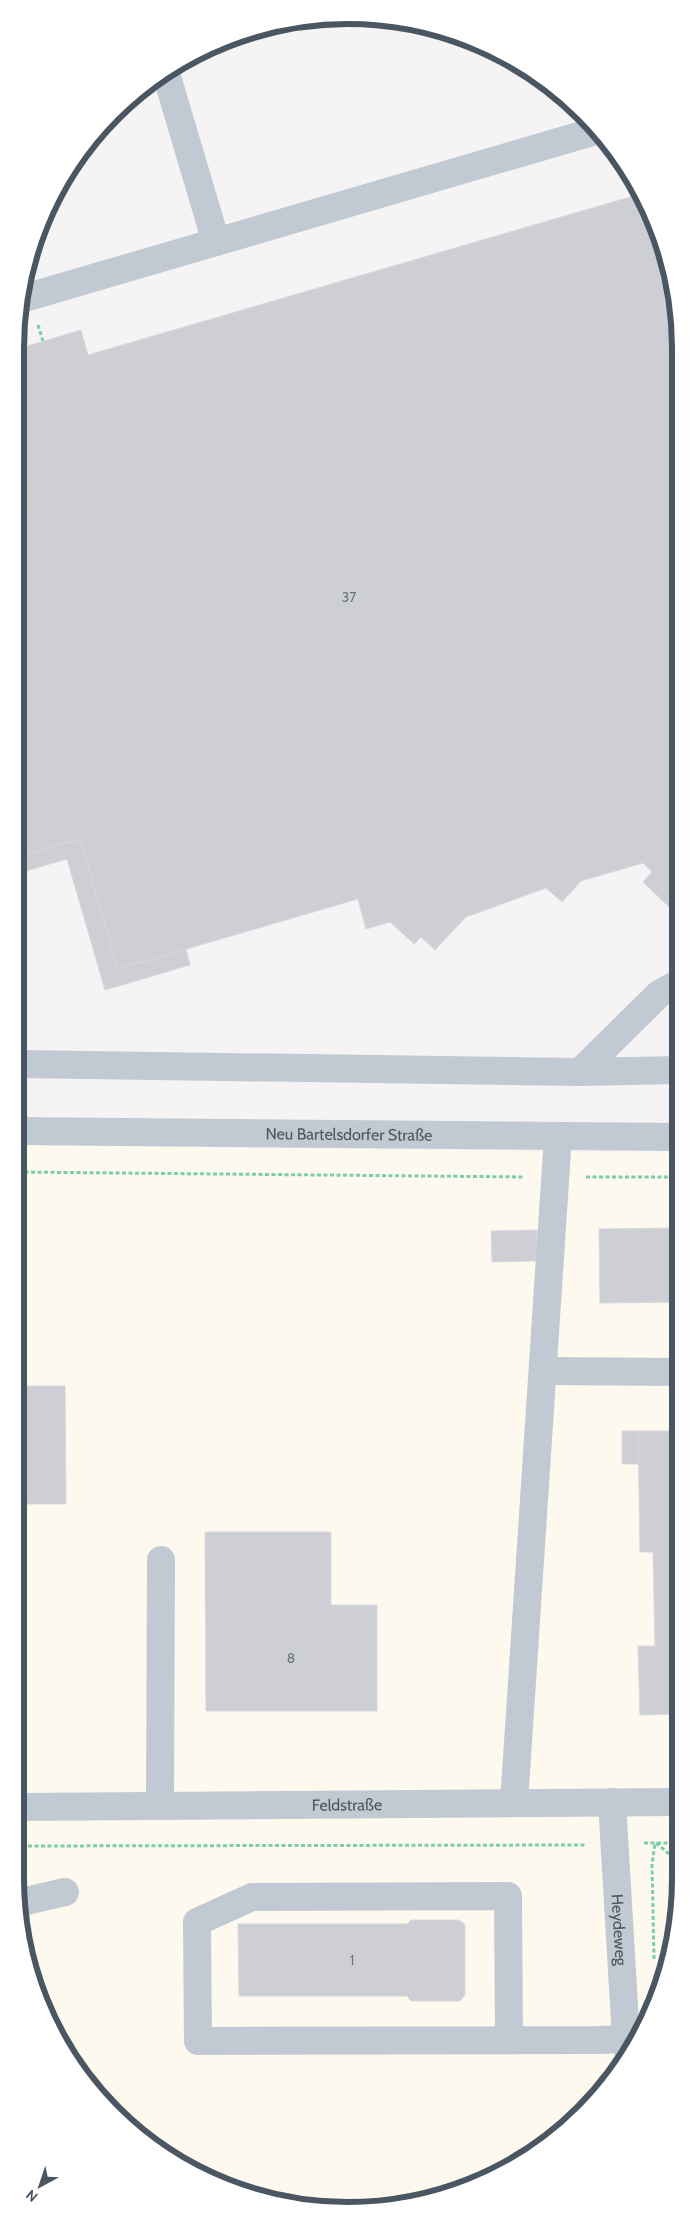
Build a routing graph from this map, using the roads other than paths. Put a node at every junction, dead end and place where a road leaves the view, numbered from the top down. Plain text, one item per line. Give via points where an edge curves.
1 (167, 78) edge
2 (590, 132) edge
3 (216, 242) junction
4 (28, 297) edge
5 (672, 987) edge
6 (24, 1064) edge
7 (672, 1070) edge
8 (580, 1072) junction
9 (24, 1131) edge
10 (558, 1136) junction
11 (672, 1137) edge
12 (543, 1371) junction
13 (672, 1372) edge
14 (161, 1560) dead end
15 (612, 1802) junction
16 (672, 1802) edge
17 (514, 1803) junction
18 (160, 1806) junction
19 (24, 1807) edge
20 (65, 1892) dead end
21 (24, 1902) edge
22 (509, 2040) junction
23 (627, 2044) edge
24 (625, 2047) edge

1 - 3 street
2 - 3 street
3 - 4 street
5 - 8 street via 659,994
6 - 8 street
7 - 8 street
9 - 10 street, Neu Bartelsdorfer Straße
10 - 11 street, Neu Bartelsdorfer Straße
10 - 12 street
12 - 13 street
12 - 17 street
14 - 18 street
15 - 16 street, Feldstraße
15 - 17 street, Feldstraße
15 - 23 street, Heydeweg
17 - 18 street, Feldstraße
18 - 19 street, Feldstraße
20 - 21 street
22 - 22 street via 198,2041 197,1922 252,1897 508,1896
22 - 24 street

